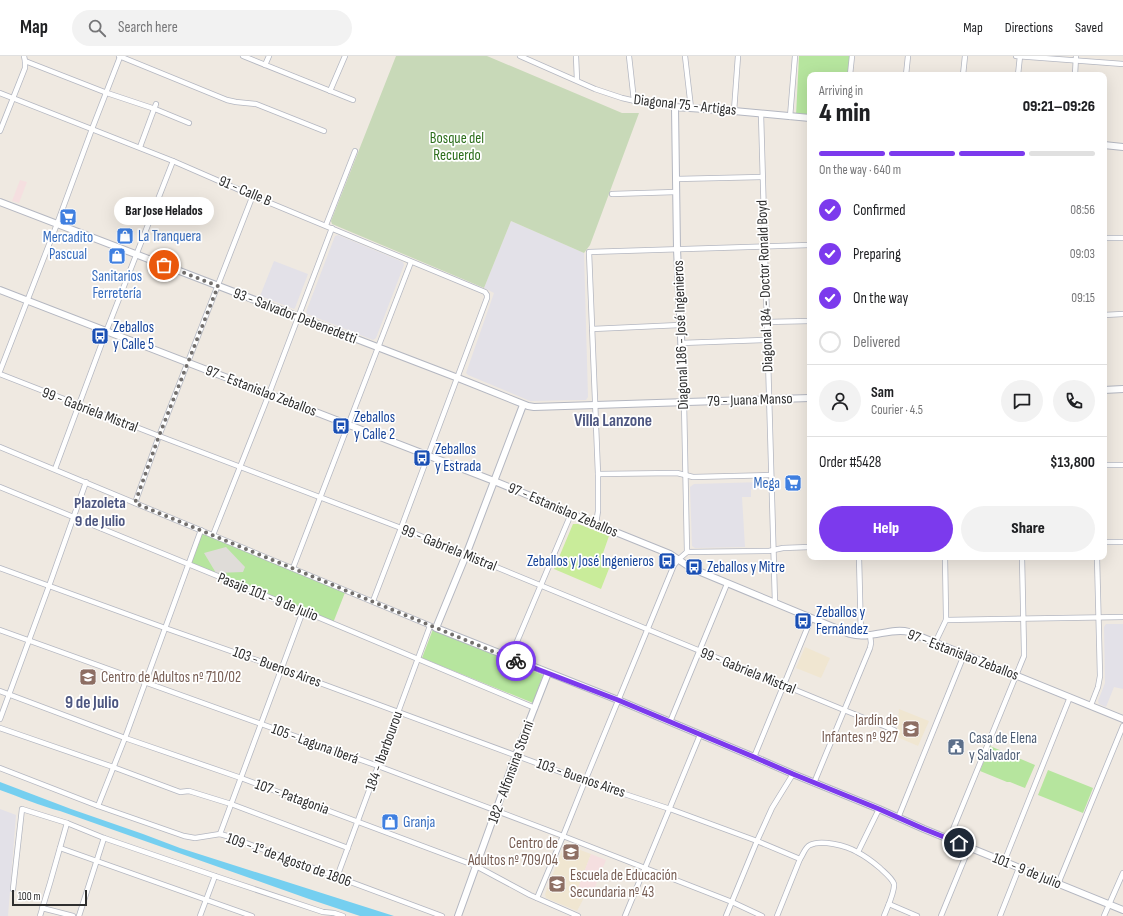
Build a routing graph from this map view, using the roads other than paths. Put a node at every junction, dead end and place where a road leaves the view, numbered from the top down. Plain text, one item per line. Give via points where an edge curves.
1 (120, 56) edge
2 (243, 56) edge
3 (269, 56) edge
4 (345, 56) edge
5 (520, 56) edge
6 (576, 56) edge
7 (629, 56) edge
8 (685, 56) edge
9 (738, 56) edge
10 (794, 56) edge
11 (852, 56) edge
12 (908, 56) edge
13 (965, 56) edge
14 (1016, 56) edge
15 (1020, 56) edge
16 (25, 59) edge
17 (1076, 59) edge
18 (1123, 64) edge
19 (265, 65) junction
20 (850, 72) edge
21 (906, 72) edge
22 (963, 72) edge
23 (1018, 72) edge
24 (1075, 72) edge
25 (577, 80) junction
26 (330, 92) junction
27 (0, 93) edge
28 (106, 93) junction
29 (13, 98) junction
30 (352, 100) dead end
31 (634, 101) junction
32 (156, 106) junction
33 (675, 107) junction
34 (691, 108) junction
35 (734, 111) junction
36 (761, 114) junction
37 (790, 117) junction
38 (807, 118) edge
39 (189, 122) dead end
40 (92, 129) junction
41 (0, 131) edge
42 (324, 131) dead end
43 (1107, 145) edge
44 (140, 147) junction
45 (1123, 147) edge
46 (355, 150) dead end
47 (173, 161) junction
48 (762, 177) junction
49 (676, 179) junction
50 (676, 192) junction
51 (612, 194) dead end
52 (253, 195) junction
53 (0, 202) edge
54 (57, 224) junction
55 (326, 225) junction
56 (332, 228) junction
57 (1107, 238) edge
58 (1123, 238) edge
59 (807, 245) edge
60 (764, 246) junction
61 (677, 249) junction
62 (137, 255) junction
63 (411, 262) junction
64 (218, 286) junction
65 (0, 290) edge
66 (27, 300) junction
67 (1123, 314) edge
68 (1107, 315) edge
69 (298, 317) junction
70 (807, 321) edge
71 (766, 322) junction
72 (680, 325) junction
73 (592, 328) junction
74 (106, 332) junction
75 (767, 340) junction
76 (681, 343) junction
77 (378, 348) junction
78 (188, 362) junction
79 (0, 371) edge
80 (0, 374) edge
81 (458, 378) junction
82 (1123, 389) edge
83 (1107, 390) edge
84 (269, 394) junction
85 (807, 398) edge
86 (769, 399) junction
87 (684, 402) junction
88 (523, 405) junction
89 (595, 405) junction
90 (79, 406) junction
91 (349, 425) junction
92 (159, 436) junction
93 (0, 446) edge
94 (429, 456) junction
95 (1107, 465) edge
96 (1123, 465) edge
97 (239, 467) junction
98 (55, 469) junction
99 (598, 474) junction
100 (685, 475) junction
101 (771, 475) junction
102 (494, 481) junction
103 (86, 482) junction
104 (0, 487) edge
105 (320, 497) junction
106 (135, 503) junction
107 (571, 514) junction
108 (74, 517) junction
109 (596, 524) junction
110 (401, 528) junction
111 (201, 530) junction
112 (213, 535) junction
113 (1107, 542) edge
114 (1123, 542) edge
115 (807, 547) edge
116 (773, 550) junction
117 (687, 552) junction
118 (466, 555) junction
119 (679, 559) junction
120 (859, 560) edge
121 (945, 560) edge
122 (1022, 560) edge
123 (1096, 560) edge
124 (188, 564) junction
125 (0, 568) edge
126 (293, 568) junction
127 (727, 584) junction
128 (49, 586) junction
129 (541, 586) junction
130 (373, 601) junction
131 (775, 603) junction
132 (303, 611) junction
133 (1123, 617) edge
134 (1099, 618) junction
135 (811, 619) junction
136 (1024, 619) junction
137 (946, 620) junction
138 (433, 627) junction
139 (165, 628) junction
140 (0, 630) edge
141 (647, 630) junction
142 (870, 635) junction
143 (861, 636) junction
144 (29, 640) junction
145 (935, 643) junction
146 (700, 651) junction
147 (964, 655) junction
148 (418, 658) junction
149 (510, 658) junction
150 (282, 669) junction
151 (548, 673) junction
152 (1016, 675) junction
153 (145, 682) junction
154 (783, 685) junction
155 (0, 691) edge
156 (9, 694) junction
157 (1070, 697) junction
158 (618, 700) junction
159 (1091, 705) junction
160 (535, 708) junction
161 (844, 710) junction
162 (398, 712) junction
163 (0, 719) edge
164 (1123, 719) edge
165 (670, 722) junction
166 (261, 724) junction
167 (1123, 726) edge
168 (0, 728) edge
169 (894, 730) dead end
170 (700, 735) junction
171 (125, 738) junction
172 (516, 755) junction
173 (754, 757) junction
174 (378, 766) junction
175 (113, 767) junction
176 (0, 768) edge
177 (793, 774) junction
178 (241, 778) junction
179 (585, 781) junction
180 (814, 783) junction
181 (231, 804) junction
182 (98, 806) junction
183 (670, 809) junction
184 (879, 809) junction
185 (496, 811) junction
186 (898, 818) junction
187 (358, 822) junction
188 (66, 823) junction
189 (220, 834) junction
190 (563, 836) junction
191 (104, 838) junction
192 (949, 839) junction
193 (757, 841) junction
194 (60, 848) junction
195 (348, 848) junction
196 (969, 848) junction
197 (858, 852) junction
198 (97, 860) junction
199 (800, 860) junction
200 (1004, 862) junction
201 (476, 866) junction
202 (645, 868) junction
203 (1019, 868) junction
204 (1123, 873) edge
205 (215, 876) junction
206 (337, 877) junction
207 (1058, 884) junction
208 (13, 889) dead end
209 (537, 898) junction
210 (206, 900) junction
211 (732, 902) junction
212 (889, 904) junction
213 (1110, 904) junction
214 (42, 908) junction
215 (1123, 910) edge
216 (322, 914) edge
217 (40, 916) edge
218 (73, 916) edge
219 (79, 916) edge
220 (200, 916) edge
221 (252, 916) edge
222 (343, 916) edge
223 (442, 916) edge
224 (458, 916) edge
225 (578, 916) edge
226 (625, 916) edge
227 (726, 916) edge
228 (762, 916) edge
229 (777, 916) edge
230 (884, 916) edge
231 (917, 916) edge
232 (941, 916) edge
233 (1000, 916) edge
234 (1104, 916) edge

1 - 28 street
1 - 42 street via 227,100 256,104
2 - 19 street
3 - 19 street
4 - 26 street
5 - 25 street, Diagonal 75 - Artigas
6 - 25 street
7 - 31 street
8 - 34 street
9 - 35 street
10 - 37 street
11 - 20 street
12 - 21 street
13 - 22 street
14 - 15 street
15 - 17 street
15 - 23 street
16 - 28 street
16 - 29 street
17 - 18 street
17 - 24 street
19 - 26 street
25 - 31 street, Diagonal 75 - Artigas via 595,89
26 - 30 street
27 - 29 street, 91 - Calle B
28 - 32 street
28 - 40 street
29 - 40 street, 91 - Calle B
29 - 41 street
31 - 33 street, Diagonal 75 - Artigas
32 - 39 street
32 - 44 street
33 - 34 street, Diagonal 75 - Artigas
33 - 49 street, Diagonal 186 - José Ingenieros
34 - 35 street, Diagonal 75 - Artigas
35 - 36 street, Diagonal 75 - Artigas
36 - 37 street, Diagonal 75 - Artigas
36 - 48 street, Diagonal 184 - Doctor Ronald Boyd
37 - 38 street, Diagonal 75 - Artigas
40 - 44 street, 91 - Calle B
40 - 54 street
43 - 45 street
44 - 47 street, 91 - Calle B
46 - 55 street
47 - 52 street, 91 - Calle B
47 - 62 street
48 - 49 street
48 - 60 street, Diagonal 184 - Doctor Ronald Boyd
49 - 50 street, Diagonal 186 - José Ingenieros
50 - 51 street
50 - 61 street, Diagonal 186 - José Ingenieros
52 - 55 street, 91 - Calle B
52 - 64 street
53 - 54 street, 93 - Salvador Debenedetti
54 - 62 street, 93 - Salvador Debenedetti
54 - 66 street
55 - 56 street, 91 - Calle B
56 - 63 street, 91 - Calle B
56 - 69 street
57 - 58 street
59 - 60 street
60 - 61 street
60 - 71 street, Diagonal 184 - Doctor Ronald Boyd
61 - 72 street, Diagonal 186 - José Ingenieros
61 - 73 street via 589,252
62 - 64 street, 93 - Salvador Debenedetti
62 - 74 street
63 - 77 street
63 - 81 street, 91 - Calle B via 487,295
64 - 69 street, 93 - Salvador Debenedetti
64 - 78 street
65 - 66 street, 97 - Estanislao Zeballos
66 - 74 street, 97 - Estanislao Zeballos
66 - 79 street
67 - 68 street
69 - 77 street, 93 - Salvador Debenedetti
69 - 84 street
70 - 71 street
71 - 75 street, Diagonal 184 - Doctor Ronald Boyd
72 - 73 street
72 - 76 street, Diagonal 186 - José Ingenieros
73 - 89 street
74 - 78 street, 97 - Estanislao Zeballos
74 - 90 street
75 - 76 street
75 - 86 street, Diagonal 184 - Doctor Ronald Boyd
76 - 87 street, Diagonal 186 - José Ingenieros
77 - 81 street, 93 - Salvador Debenedetti
77 - 91 street
78 - 84 street, 97 - Estanislao Zeballos
78 - 92 street
80 - 90 street, 99 - Gabriela Mistral
81 - 88 street, 93 - Salvador Debenedetti
81 - 94 street
82 - 83 street
84 - 91 street, 97 - Estanislao Zeballos
84 - 97 street
85 - 86 street, 79 - Juana Manso
86 - 87 street, 79 - Juana Manso
86 - 101 street, Diagonal 184 - Doctor Ronald Boyd
87 - 89 street, 79 - Juana Manso
87 - 100 street, Diagonal 186 - José Ingenieros
88 - 89 street, 79 - Juana Manso
88 - 102 street, 184 - Ibarbourou
89 - 99 street
90 - 92 street, 99 - Gabriela Mistral
90 - 98 street
91 - 94 street, 97 - Estanislao Zeballos
91 - 105 street
92 - 97 street, 99 - Gabriela Mistral
92 - 106 street
93 - 98 street, 101 - 9 de Julio
94 - 102 street, 97 - Estanislao Zeballos
94 - 110 street
95 - 96 street
97 - 105 street, 99 - Gabriela Mistral
97 - 112 street
98 - 103 street, 101 - 9 de Julio
99 - 100 street via 677,472
99 - 109 street
100 - 101 street
100 - 117 street, Diagonal 186 - José Ingenieros
101 - 116 street, Diagonal 184 - Doctor Ronald Boyd
102 - 107 street, 97 - Estanislao Zeballos
102 - 118 street, 184 - Ibarbourou
103 - 106 street, 101 - 9 de Julio
103 - 108 street
104 - 108 street, Pasaje 101 - 9 de Julio
105 - 110 street, 99 - Gabriela Mistral
105 - 126 street
106 - 111 street, 101 - 9 de Julio
107 - 109 street, 97 - Estanislao Zeballos
107 - 129 street
108 - 124 street, Pasaje 101 - 9 de Julio
108 - 128 street
109 - 119 street, 97 - Estanislao Zeballos
110 - 118 street, 99 - Gabriela Mistral
110 - 130 street
111 - 112 street, 101 - 9 de Julio
111 - 124 street
112 - 126 street, 101 - 9 de Julio
113 - 114 street
115 - 116 street
116 - 117 street
116 - 131 street, Diagonal 184 - Doctor Ronald Boyd
117 - 119 street
118 - 129 street, 99 - Gabriela Mistral
118 - 138 street, 184 - Ibarbourou
119 - 127 street, 97 - Estanislao Zeballos via 691,568
119 - 141 street via 674,565
120 - 143 street
121 - 137 street
122 - 136 street
123 - 134 street
124 - 132 street, Pasaje 101 - 9 de Julio
124 - 139 street
125 - 128 street, 103 - Buenos Aires
126 - 130 street, 101 - 9 de Julio
127 - 131 street, 97 - Estanislao Zeballos
127 - 146 street
128 - 139 street, 103 - Buenos Aires
128 - 144 street
129 - 141 street, 99 - Gabriela Mistral
129 - 149 street
130 - 138 street, 101 - 9 de Julio
131 - 135 street, 97 - Estanislao Zeballos
132 - 148 street, Pasaje 101 - 9 de Julio
132 - 150 street
133 - 134 street
134 - 136 street
134 - 159 street via 1100,676
135 - 143 street, 97 - Estanislao Zeballos
135 - 154 street
136 - 137 street
136 - 152 street via 1024,652
137 - 145 street
138 - 148 street, 184 - Ibarbourou
138 - 149 street, 101 - 9 de Julio
139 - 150 street, 103 - Buenos Aires
139 - 153 street
140 - 144 street, 105 - Laguna Iberá
141 - 146 street, 99 - Gabriela Mistral
141 - 158 street
142 - 143 street, 97 - Estanislao Zeballos
142 - 145 street, 97 - Estanislao Zeballos via 904,631
142 - 161 street via 870,648
144 - 153 street, 105 - Laguna Iberá
144 - 156 street
145 - 147 street, 97 - Estanislao Zeballos
146 - 154 street, 99 - Gabriela Mistral
146 - 165 street
147 - 152 street, 97 - Estanislao Zeballos
147 - 186 street
148 - 160 street, Pasaje 101 - 9 de Julio
148 - 162 street, 184 - Ibarbourou
149 - 151 street, 101 - 9 de Julio
150 - 162 street, 103 - Buenos Aires
150 - 166 street
151 - 158 street, 101 - 9 de Julio
151 - 160 street, 182 - Alfonsina Storni
152 - 157 street, 97 - Estanislao Zeballos
152 - 192 street
153 - 166 street, 105 - Laguna Iberá
153 - 171 street
154 - 161 street, 99 - Gabriela Mistral
154 - 173 street
155 - 156 street, 107 - Patagonia
156 - 163 street
156 - 171 street, 107 - Patagonia
157 - 159 street, 97 - Estanislao Zeballos
157 - 200 street
158 - 165 street, 101 - 9 de Julio
158 - 179 street
159 - 164 street, 97 - Estanislao Zeballos
160 - 172 street, 182 - Alfonsina Storni
161 - 169 street, 99 - Gabriela Mistral
161 - 180 street
162 - 172 street, 103 - Buenos Aires
162 - 174 street, 184 - Ibarbourou
165 - 170 street, 101 - 9 de Julio
166 - 174 street, 105 - Laguna Iberá
166 - 178 street
167 - 207 street
168 - 175 street
170 - 173 street, 101 - 9 de Julio
170 - 183 street
171 - 175 street
171 - 178 street, 107 - Patagonia
172 - 179 street, 103 - Buenos Aires
172 - 185 street, 182 - Alfonsina Storni
173 - 177 street, 101 - 9 de Julio
174 - 185 street, 105 - Laguna Iberá
174 - 187 street, 184 - Ibarbourou
175 - 181 street via 180,792 189,790
175 - 182 street
176 - 182 street, 109 - 1° de Agosto de 1806
177 - 180 street, 101 - 9 de Julio
177 - 193 street via 775,802
178 - 181 street
178 - 187 street, 107 - Patagonia
179 - 183 street, 103 - Buenos Aires
179 - 190 street
180 - 184 street, 101 - 9 de Julio
181 - 189 street
181 - 195 street
182 - 189 street, 109 - 1° de Agosto de 1806 via 184,836 195,838
183 - 193 street, 103 - Buenos Aires
183 - 202 street
184 - 186 street, 101 - 9 de Julio
184 - 197 street
185 - 190 street, 105 - Laguna Iberá
185 - 201 street, 182 - Alfonsina Storni
186 - 192 street, 101 - 9 de Julio
187 - 195 street, 184 - Ibarbourou
187 - 201 street, 107 - Patagonia
188 - 191 street
188 - 194 street
188 - 208 street via 22,809
189 - 206 street, 109 - 1° de Agosto de 1806
190 - 202 street, 105 - Laguna Iberá
190 - 209 street
191 - 198 street
191 - 205 street
192 - 196 street, 101 - 9 de Julio
193 - 199 street, 103 - Buenos Aires
193 - 211 street
194 - 198 street
194 - 214 street
195 - 206 street, 184 - Ibarbourou
196 - 200 street, 101 - 9 de Julio
196 - 232 street
197 - 199 street via 820,842 807,846
197 - 212 street via 884,872 894,884
198 - 210 street
198 - 219 street
199 - 229 street
200 - 203 street, 101 - 9 de Julio
201 - 209 street, 107 - Patagonia
201 - 224 street, 182 - Alfonsina Storni
202 - 211 street, 105 - Laguna Iberá
202 - 226 street
203 - 207 street, 101 - 9 de Julio
203 - 233 street
204 - 213 street
205 - 210 street
205 - 216 street
206 - 223 street, 109 - 1° de Agosto de 1806
207 - 213 street, 101 - 9 de Julio
209 - 225 street, 107 - Patagonia
210 - 220 street
210 - 221 street
211 - 227 street
211 - 228 street, 105 - Laguna Iberá
212 - 230 street
212 - 231 street
213 - 215 street, 101 - 9 de Julio
213 - 234 street
214 - 217 street
214 - 218 street
216 - 222 street via 334,913

